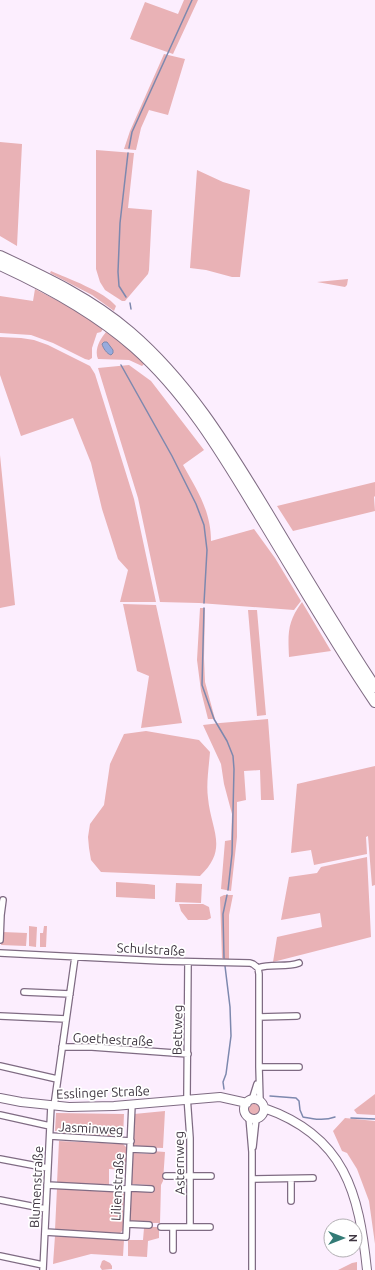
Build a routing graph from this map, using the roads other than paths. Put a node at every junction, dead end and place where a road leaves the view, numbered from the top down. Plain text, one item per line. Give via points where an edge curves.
1 (0, 256) edge
2 (0, 265) edge
3 (104, 317) junction
4 (117, 327) junction
5 (375, 687) edge
6 (375, 702) edge
7 (3, 900) dead end
8 (0, 940) edge
9 (0, 953) edge
10 (75, 957) junction
11 (188, 962) junction
12 (299, 963) dead end
13 (258, 968) junction
14 (24, 992) dead end
15 (70, 994) junction
16 (0, 1016) edge
17 (296, 1016) dead end
18 (259, 1017) junction
19 (66, 1018) junction
20 (62, 1047) junction
21 (188, 1054) junction
22 (0, 1066) edge
23 (259, 1067) junction
24 (299, 1067) dead end
25 (57, 1079) junction
26 (0, 1098) edge
27 (187, 1099) junction
28 (132, 1104) junction
29 (52, 1106) junction
30 (254, 1109) junction
31 (0, 1115) edge
32 (50, 1126) junction
33 (50, 1136) junction
34 (130, 1141) junction
35 (130, 1149) junction
36 (153, 1150) dead end
37 (0, 1159) edge
38 (48, 1168) junction
39 (166, 1176) dead end
40 (190, 1176) junction
41 (211, 1176) dead end
42 (252, 1178) junction
43 (291, 1178) junction
44 (313, 1178) dead end
45 (47, 1185) junction
46 (128, 1188) junction
47 (151, 1189) dead end
48 (0, 1200) edge
49 (291, 1201) dead end
50 (46, 1209) junction
51 (127, 1224) junction
52 (149, 1225) dead end
53 (161, 1226) dead end
54 (173, 1227) junction
55 (190, 1227) junction
56 (210, 1227) dead end
57 (45, 1232) junction
58 (173, 1250) dead end
59 (0, 1256) edge
60 (43, 1267) edge
61 (252, 1270) edge
62 (367, 1270) edge

1 - 3 highway via 64,288
2 - 3 highway
3 - 4 highway
4 - 5 highway via 140,341 169,369 203,411
4 - 6 highway via 174,387 198,418
7 - 8 street
9 - 10 street, Schulstraße
10 - 11 street, Schulstraße
10 - 15 street, Blumenstraße
11 - 13 street, Schulstraße via 253,964
11 - 21 street, Bettweg
12 - 13 street, Schulstraße
13 - 18 street
14 - 15 street
15 - 19 street, Blumenstraße
16 - 19 street
17 - 18 street
18 - 23 street
19 - 20 street, Blumenstraße
20 - 21 street, Goethestraße
20 - 25 street, Blumenstraße
21 - 27 street, Bettweg
22 - 25 street
23 - 24 street
23 - 30 street
25 - 29 street, Blumenstraße
26 - 29 street, Esslinger Straße
27 - 28 street, Esslinger Straße
27 - 30 street, Esslinger Straße via 220,1097
27 - 40 street, Asternweg
28 - 29 street, Esslinger Straße
28 - 34 street, Lilienstraße
29 - 32 street, Blumenstraße
30 - 42 street
30 - 62 street, Esslinger Straße via 282,1116 297,1123 315,1136 335,1158 345,1173 357,1207
31 - 32 street
32 - 33 street, Blumenstraße
33 - 34 street, Jasminweg
33 - 38 street, Blumenstraße
34 - 35 street, Lilienstraße
35 - 36 street
35 - 46 street, Lilienstraße
37 - 38 street
38 - 45 street, Blumenstraße
39 - 40 street
40 - 41 street
40 - 55 street, Asternweg
42 - 43 street
42 - 61 street
43 - 44 street
43 - 49 street
45 - 46 street
45 - 50 street, Blumenstraße
46 - 47 street
46 - 51 street, Lilienstraße
48 - 50 street
50 - 57 street, Blumenstraße
51 - 52 street
51 - 57 street, Lilienstraße via 126,1237
53 - 54 street
54 - 55 street
54 - 58 street
55 - 56 street
57 - 60 street, Blumenstraße
59 - 60 street

